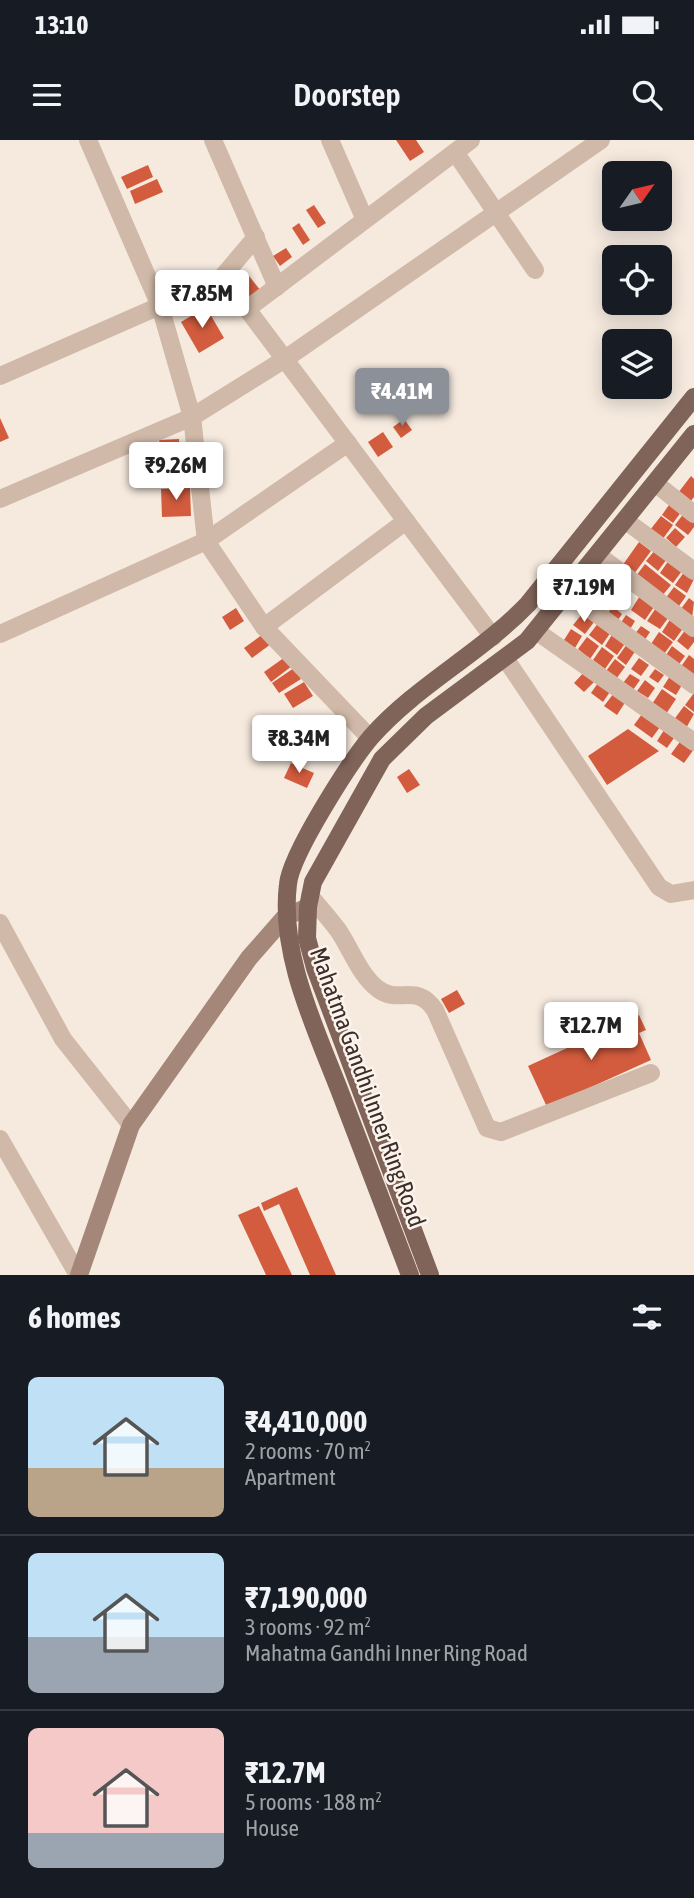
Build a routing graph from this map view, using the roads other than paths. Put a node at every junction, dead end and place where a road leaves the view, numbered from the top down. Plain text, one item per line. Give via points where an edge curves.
1 (88, 140) edge
2 (213, 140) edge
3 (330, 140) edge
4 (471, 140) edge
5 (601, 140) edge
6 (455, 152) junction
7 (497, 212) junction
8 (365, 220) junction
9 (256, 237) junction
10 (535, 270) dead end
11 (277, 287) junction
12 (213, 288) junction
13 (160, 306) junction
14 (247, 309) junction
15 (285, 359) junction
16 (0, 376) edge
17 (694, 397) edge
18 (192, 417) junction
19 (348, 443) junction
20 (691, 444) edge
21 (655, 483) junction
22 (0, 499) edge
23 (694, 514) edge
24 (406, 521) junction
25 (626, 521) junction
26 (206, 541) junction
27 (598, 555) junction
28 (694, 571) edge
29 (568, 593) junction
30 (264, 627) junction
31 (694, 628) edge
32 (536, 631) junction
33 (0, 634) edge
34 (493, 637) junction
35 (505, 658) junction
36 (694, 685) edge
37 (370, 738) junction
38 (694, 742) edge
39 (694, 890) edge
40 (309, 901) junction
41 (285, 917) junction
42 (0, 923) edge
43 (651, 1073) dead end
44 (131, 1125) junction
45 (0, 1139) edge
46 (79, 1275) edge
47 (410, 1275) edge
48 (430, 1275) edge

1 - 13 street
2 - 9 street
3 - 8 street
4 - 6 street
5 - 7 street
6 - 7 street
6 - 8 street
7 - 10 street
7 - 15 street
8 - 11 street
9 - 11 street
9 - 12 street
11 - 14 street
12 - 13 street via 196,290
12 - 14 street
13 - 16 street
13 - 18 street
14 - 15 street
15 - 18 street
15 - 19 street
17 - 34 main road, Mahatma Gandhi Inner Ring Road via 569,556
18 - 22 street
18 - 26 street
19 - 24 street
19 - 26 street
20 - 21 main road, Mahatma Gandhi Inner Ring Road
21 - 23 street
21 - 25 main road, Mahatma Gandhi Inner Ring Road
24 - 30 street
24 - 34 street
25 - 27 main road, Mahatma Gandhi Inner Ring Road
25 - 28 street
26 - 30 street
26 - 33 street
27 - 29 main road, Mahatma Gandhi Inner Ring Road
27 - 31 street
29 - 32 main road, Mahatma Gandhi Inner Ring Road
29 - 36 street
30 - 37 street
32 - 35 main road, Mahatma Gandhi Inner Ring Road
32 - 38 street
34 - 37 main road, Mahatma Gandhi Inner Ring Road
35 - 39 street via 659,887 671,894
35 - 40 main road, Mahatma Gandhi Inner Ring Road via 426,716 382,760 324,862
37 - 41 main road, Mahatma Gandhi Inner Ring Road via 298,855 288,880
40 - 41 street
40 - 43 street via 337,930 374,987 390,995 427,998 486,1128 500,1132
40 - 48 main road, Mahatma Gandhi Inner Ring Road via 307,938 315,968
41 - 44 street via 249,958
41 - 47 main road, Mahatma Gandhi Inner Ring Road via 297,972
42 - 44 street via 63,1039
44 - 46 street
45 - 46 street

